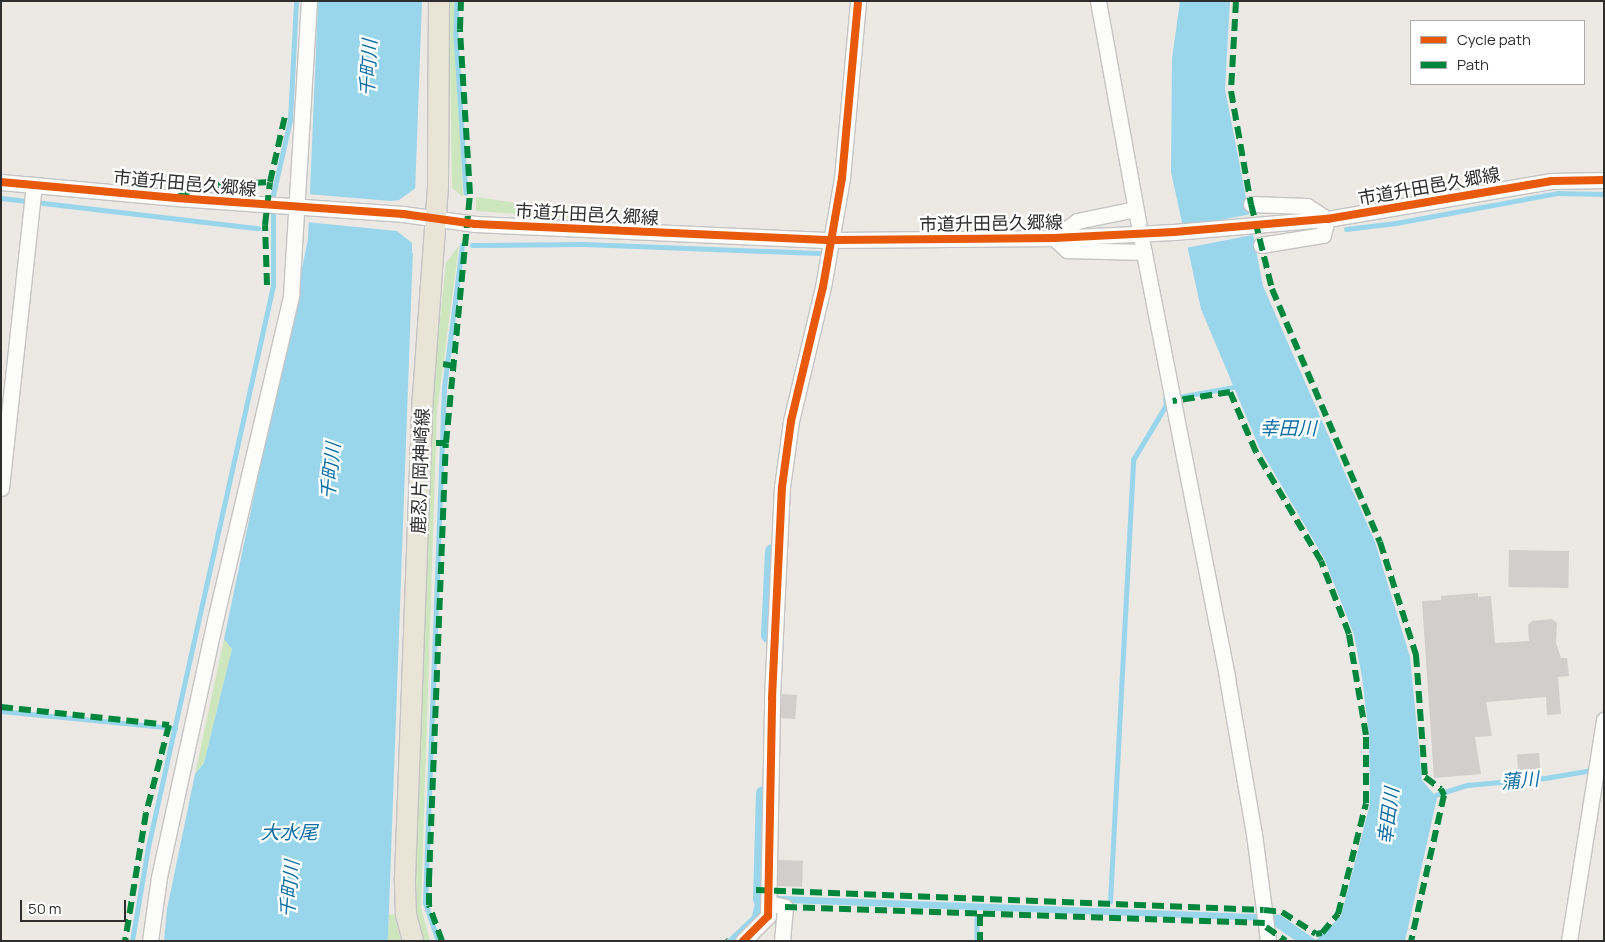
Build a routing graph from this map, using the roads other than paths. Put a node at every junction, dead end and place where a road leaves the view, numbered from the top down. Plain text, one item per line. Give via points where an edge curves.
1 (309, 1) edge
2 (439, 1) edge
3 (858, 1) edge
4 (1098, 1) edge
5 (1604, 180) edge
6 (1, 182) edge
7 (33, 196) junction
8 (1251, 204) dead end
9 (295, 207) junction
10 (428, 217) junction
11 (1327, 218) junction
12 (1054, 238) junction
13 (832, 240) junction
14 (1261, 245) dead end
15 (1, 488) edge
16 (1604, 720) edge
17 (769, 899) junction
18 (150, 941) edge
19 (413, 941) edge
20 (743, 941) edge
21 (782, 941) edge
22 (1268, 941) edge
23 (1569, 941) edge

1 - 9 street
2 - 10 main road, 鹿忍片岡神崎線
3 - 13 street via 842,178
4 - 12 street via 1136,215 1077,222
5 - 11 street, 市道升田邑久郷線 via 1552,180
6 - 7 street, 市道升田邑久郷線
7 - 9 street, 市道升田邑久郷線
7 - 15 street
8 - 11 street via 1307,206
9 - 10 street, 市道升田邑久郷線
9 - 18 street via 291,295 159,877
10 - 13 street, 市道升田邑久郷線 via 475,224
10 - 19 main road, 鹿忍片岡神崎線 via 405,868 406,914
11 - 12 street, 市道升田邑久郷線 via 1174,232
11 - 14 street via 1323,235
12 - 13 street, 市道升田邑久郷線
12 - 22 street via 1066,250 1143,247 1227,678
13 - 17 street via 791,421 782,487 772,698
16 - 23 street
17 - 20 street via 768,916
17 - 21 street via 785,907

